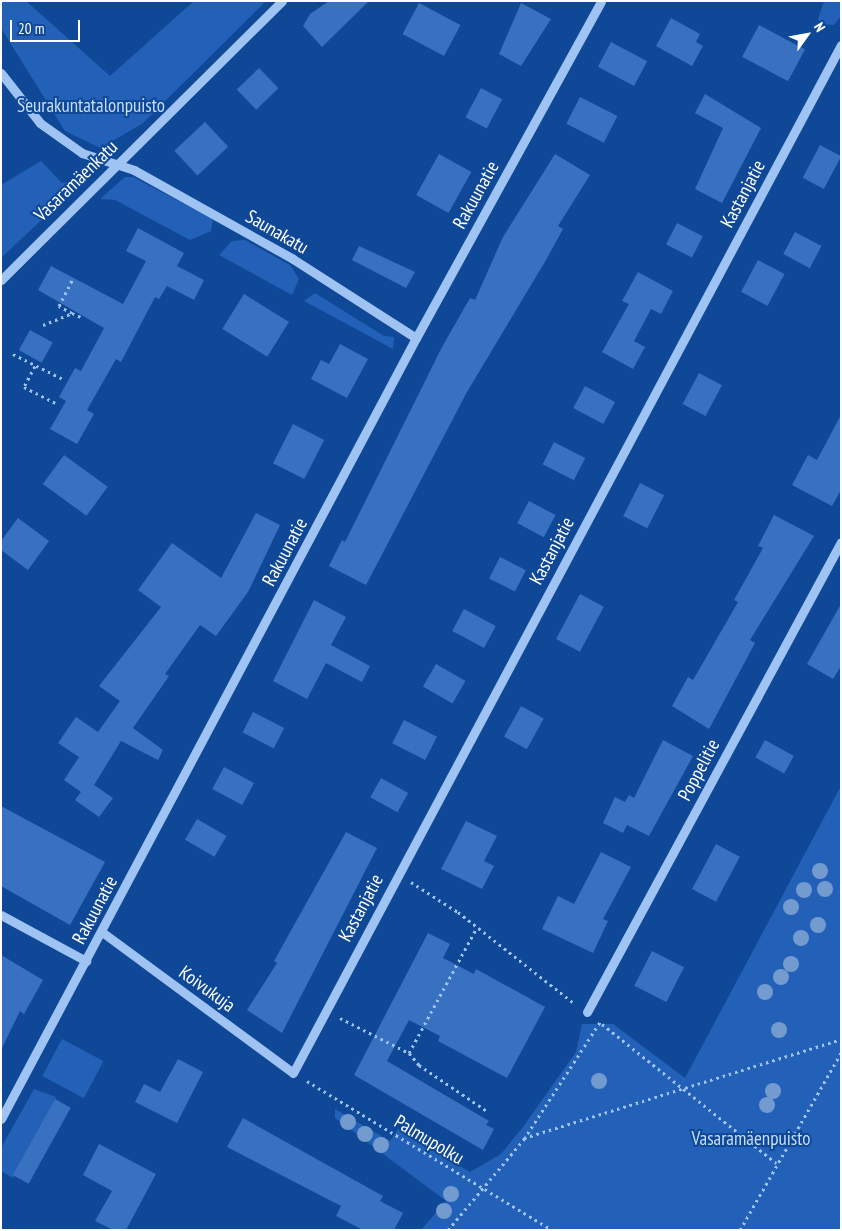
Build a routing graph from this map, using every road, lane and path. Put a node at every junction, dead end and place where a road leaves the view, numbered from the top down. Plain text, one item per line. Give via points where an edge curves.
1 (282, 1) edge
2 (601, 1) edge
3 (841, 45) edge
4 (1, 73) edge
5 (116, 165) junction
6 (73, 279) dead end
7 (1, 280) edge
8 (72, 313) junction
9 (81, 317) dead end
10 (43, 325) dead end
11 (416, 338) junction
12 (13, 354) dead end
13 (35, 366) junction
14 (63, 379) dead end
15 (55, 403) dead end
16 (841, 542) edge
17 (398, 874) junction
18 (1, 915) edge
19 (477, 927) junction
20 (102, 932) junction
21 (86, 962) junction
22 (326, 1010) junction
23 (587, 1012) junction
24 (602, 1024) junction
25 (841, 1039) edge
26 (409, 1053) junction
27 (841, 1053) edge
28 (293, 1072) junction
29 (683, 1089) junction
30 (487, 1111) dead end
31 (1, 1120) edge
32 (524, 1139) junction
33 (776, 1162) junction
34 (484, 1189) junction
35 (448, 1230) edge
36 (552, 1230) edge
37 (740, 1230) edge

1 - 5 street, Vasaramäenkatu
2 - 11 street, Rakuunatie
3 - 17 street, Kastanjatie
4 - 5 street, Saunakatu via 40,123 82,153
5 - 7 street, Vasaramäenkatu
5 - 11 street, Saunakatu via 134,170 293,259
6 - 8 path via 58,306
8 - 9 path
8 - 10 path
11 - 20 street, Rakuunatie
12 - 13 path
13 - 14 path
13 - 15 path via 24,387
16 - 23 street, Poppelitie
17 - 19 path
17 - 22 street, Kastanjatie
18 - 21 street
19 - 23 path
19 - 26 path
20 - 21 street, Rakuunatie
20 - 28 street, Koivukuja
21 - 31 street, Rakuunatie
22 - 26 path
22 - 28 street, Kastanjatie
23 - 24 path
24 - 29 path
24 - 32 path
25 - 29 path
26 - 30 path via 419,1065
27 - 33 path
28 - 34 path, Palmupolku
29 - 32 path
29 - 33 path
32 - 34 path
33 - 37 path
34 - 35 path
34 - 36 path, Palmupolku

